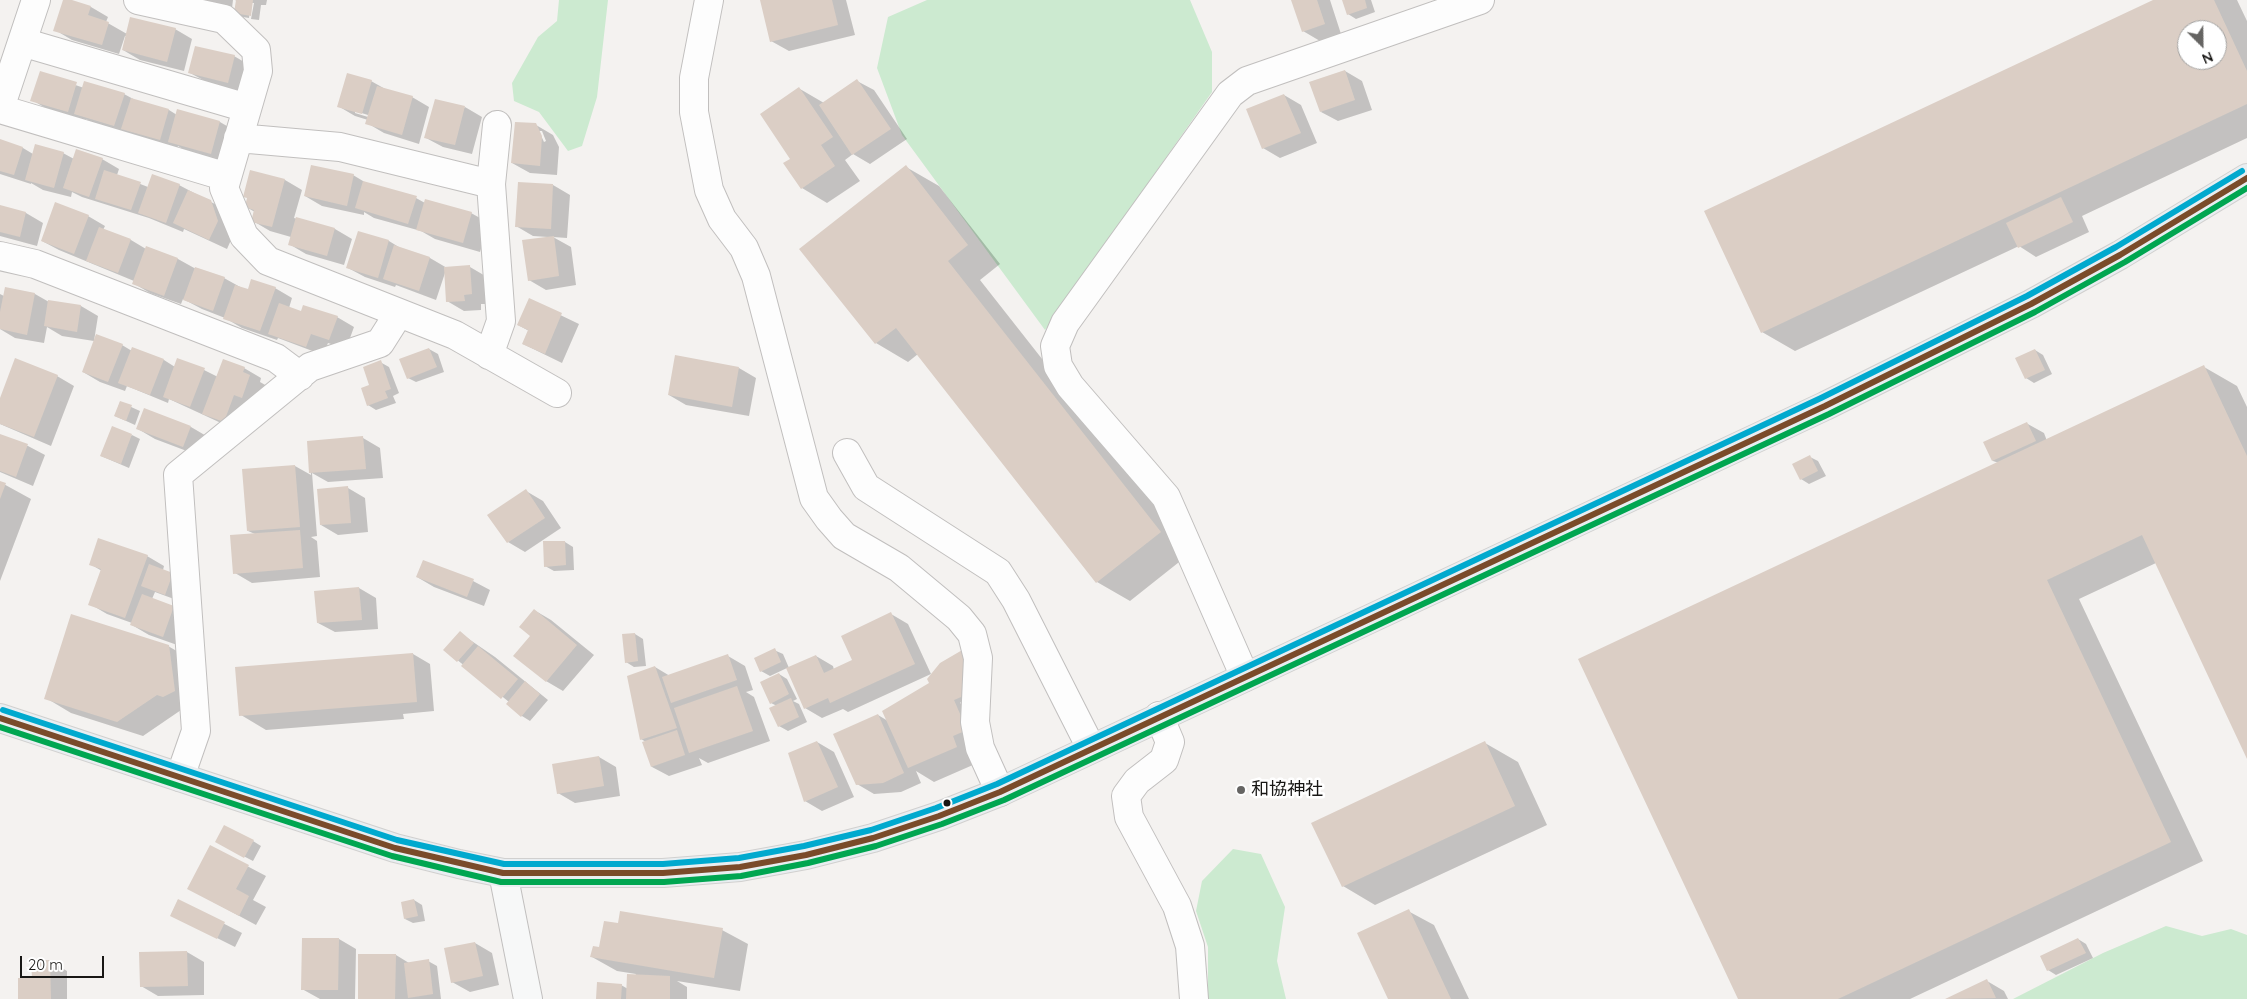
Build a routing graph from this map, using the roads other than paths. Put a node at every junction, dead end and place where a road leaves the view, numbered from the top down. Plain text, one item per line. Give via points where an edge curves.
1 (36, 0) edge
2 (138, 0) edge
3 (709, 0) edge
4 (1480, 0) edge
5 (22, 42) junction
6 (0, 108) edge
7 (247, 108) junction
8 (497, 125) dead end
9 (238, 138) junction
10 (227, 177) junction
11 (2247, 178) edge
12 (491, 184) junction
13 (0, 256) edge
14 (399, 313) junction
15 (489, 355) junction
16 (300, 376) junction
17 (557, 393) dead end
18 (847, 453) dead end
19 (1246, 677) junction
20 (1159, 716) junction
21 (0, 718) edge
22 (1091, 748) junction
23 (180, 777) junction
24 (1000, 792) junction
25 (503, 872) junction
26 (528, 999) edge
27 (1194, 999) edge

1 - 5 street
2 - 7 street via 224,19 256,50 258,71
3 - 24 street via 694,78 694,104 709,190 722,218 744,248 756,276 814,498 844,536 899,568 959,618 972,634 978,658 975,722 980,748
4 - 19 street via 1247,82 1230,94 1065,323 1055,346 1058,366 1070,386 1166,497
5 - 6 street
5 - 7 street
6 - 10 street
7 - 9 street
8 - 12 street
9 - 10 street
9 - 12 street via 340,147
10 - 14 street via 224,188 244,236 268,261
11 - 19 highway via 2120,255 1943,349
12 - 15 street via 501,321
13 - 16 street via 35,264 276,358
14 - 15 street via 454,335
14 - 16 street via 380,344 310,367
15 - 17 street
16 - 23 street via 178,475 196,731
18 - 22 street via 866,487 998,572 1016,600
19 - 20 highway
20 - 22 highway
20 - 27 street via 1170,742 1164,760 1137,781 1126,796 1129,817 1177,906 1190,946
21 - 23 highway
22 - 24 highway
23 - 25 highway via 395,848
24 - 25 highway via 873,838 740,867 663,873
25 - 26 street

